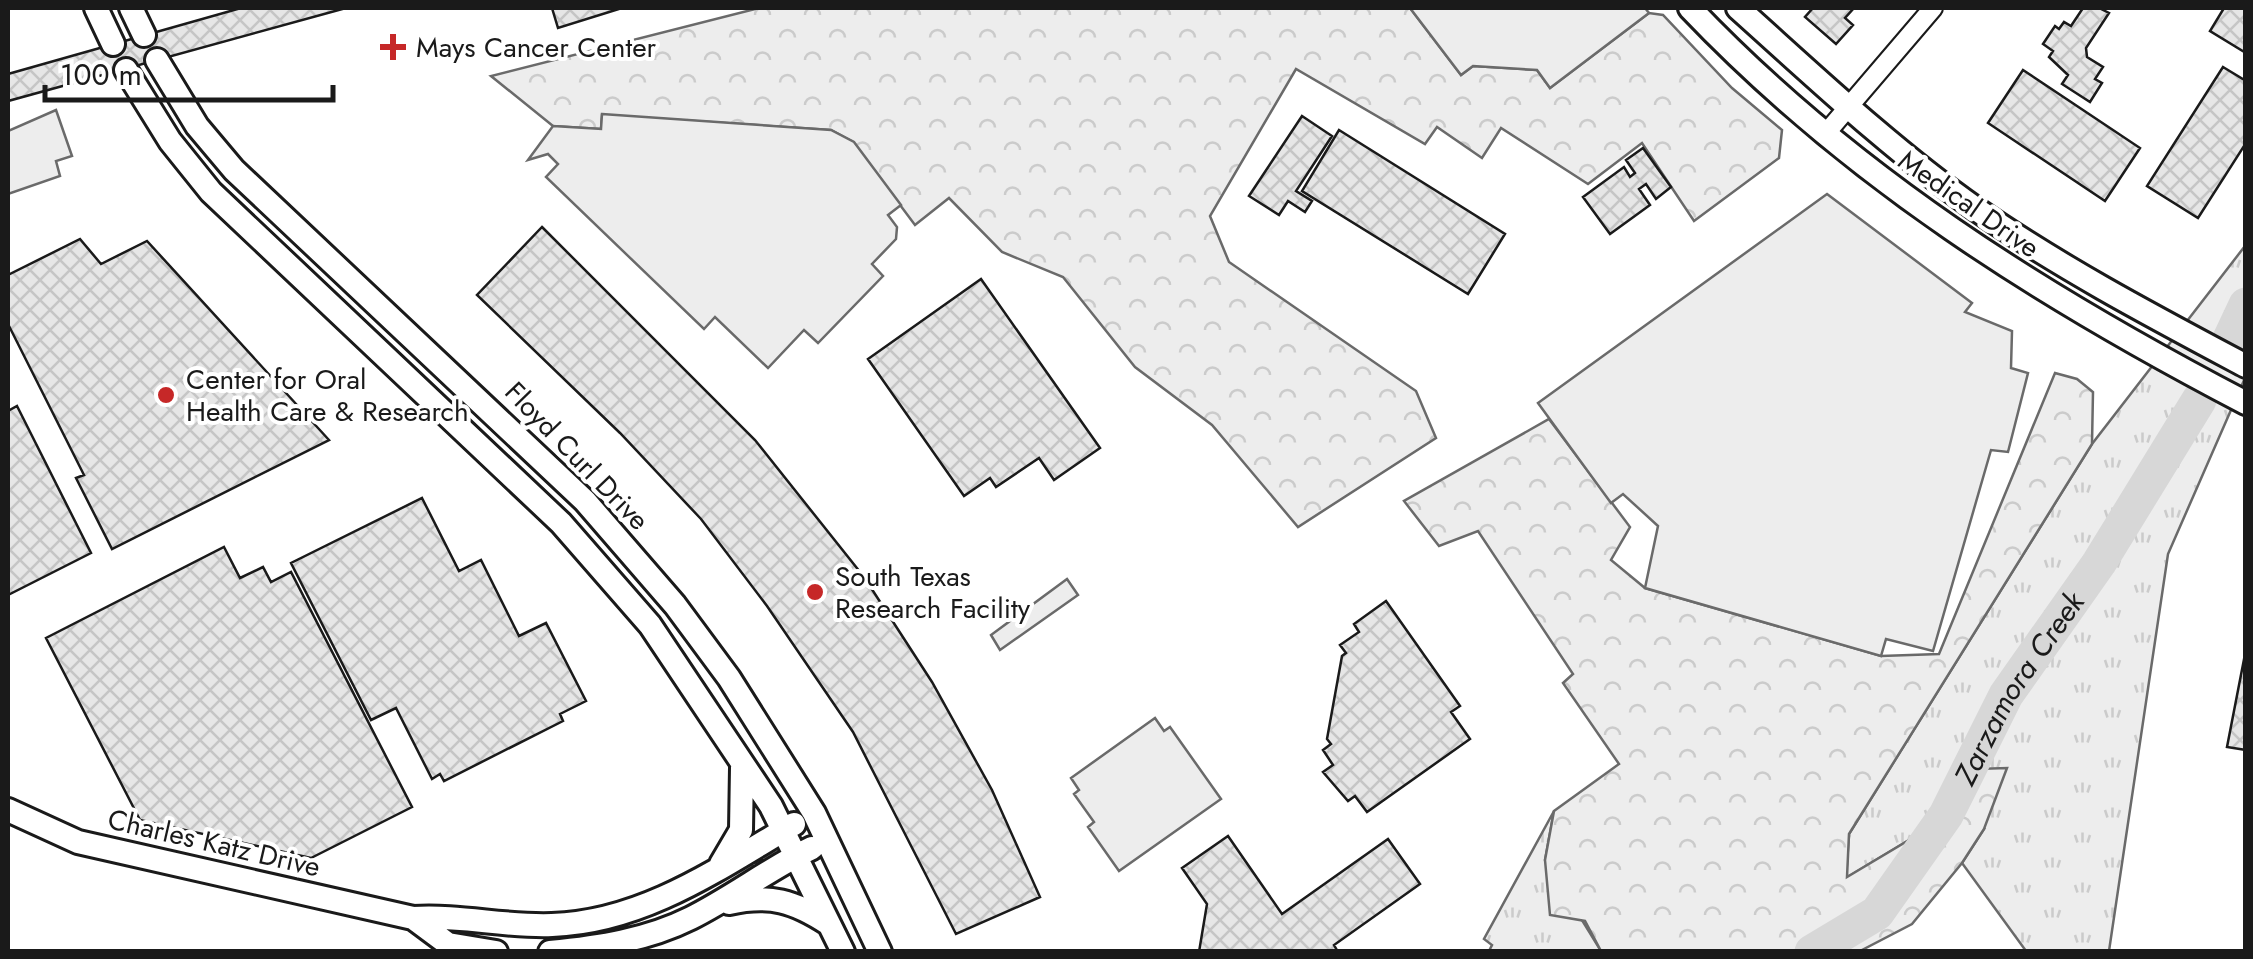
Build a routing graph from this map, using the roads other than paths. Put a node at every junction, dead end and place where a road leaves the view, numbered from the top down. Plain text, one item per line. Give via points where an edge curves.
1 (96, 8) edge
2 (131, 8) edge
3 (1690, 8) edge
4 (1738, 8) edge
5 (1932, 8) edge
6 (144, 35) dead end
7 (113, 44) dead end
8 (157, 60) dead end
9 (126, 70) dead end
10 (1849, 107) junction
11 (197, 126) junction
12 (1827, 132) junction
13 (170, 141) junction
14 (2246, 366) edge
15 (474, 395) junction
16 (2246, 403) edge
17 (451, 418) junction
18 (742, 764) junction
19 (8, 810) edge
20 (814, 813) junction
21 (784, 830) junction
22 (828, 840) junction
23 (798, 854) junction
24 (716, 870) junction
25 (710, 906) junction
26 (413, 918) junction
27 (831, 926) junction
28 (496, 952) edge
29 (550, 952) edge
30 (843, 952) edge
31 (880, 952) edge

1 - 7 street
2 - 6 street
3 - 12 street, Medical Drive
4 - 10 street, Medical Drive
5 - 10 street
8 - 11 street, Floyd Curl Drive
9 - 13 street, Floyd Curl Drive
10 - 12 street
10 - 14 street, Medical Drive via 1976,209 2048,256
11 - 13 street
11 - 15 street, Floyd Curl Drive via 234,170
12 - 16 street, Medical Drive via 1956,236 2030,284
13 - 17 street, Floyd Curl Drive via 211,192
15 - 17 street
15 - 20 street, Floyd Curl Drive via 585,501 675,605 730,678
17 - 18 street, Floyd Curl Drive via 562,523 650,625
18 - 21 street, Floyd Curl Drive
18 - 24 street via 742,830
19 - 26 street, Charles Katz Drive via 78,842
20 - 21 street, Charles Katz Drive
20 - 22 street, Floyd Curl Drive
21 - 23 street, Floyd Curl Drive
21 - 24 street, Charles Katz Drive
22 - 23 street
22 - 31 street, Floyd Curl Drive
23 - 25 street
23 - 27 street, Floyd Curl Drive
24 - 26 street, Charles Katz Drive via 671,897 576,923
25 - 27 street via 758,896 785,900
25 - 29 street via 607,946
26 - 28 street, Charles Katz Drive via 448,944
27 - 30 street, Floyd Curl Drive

